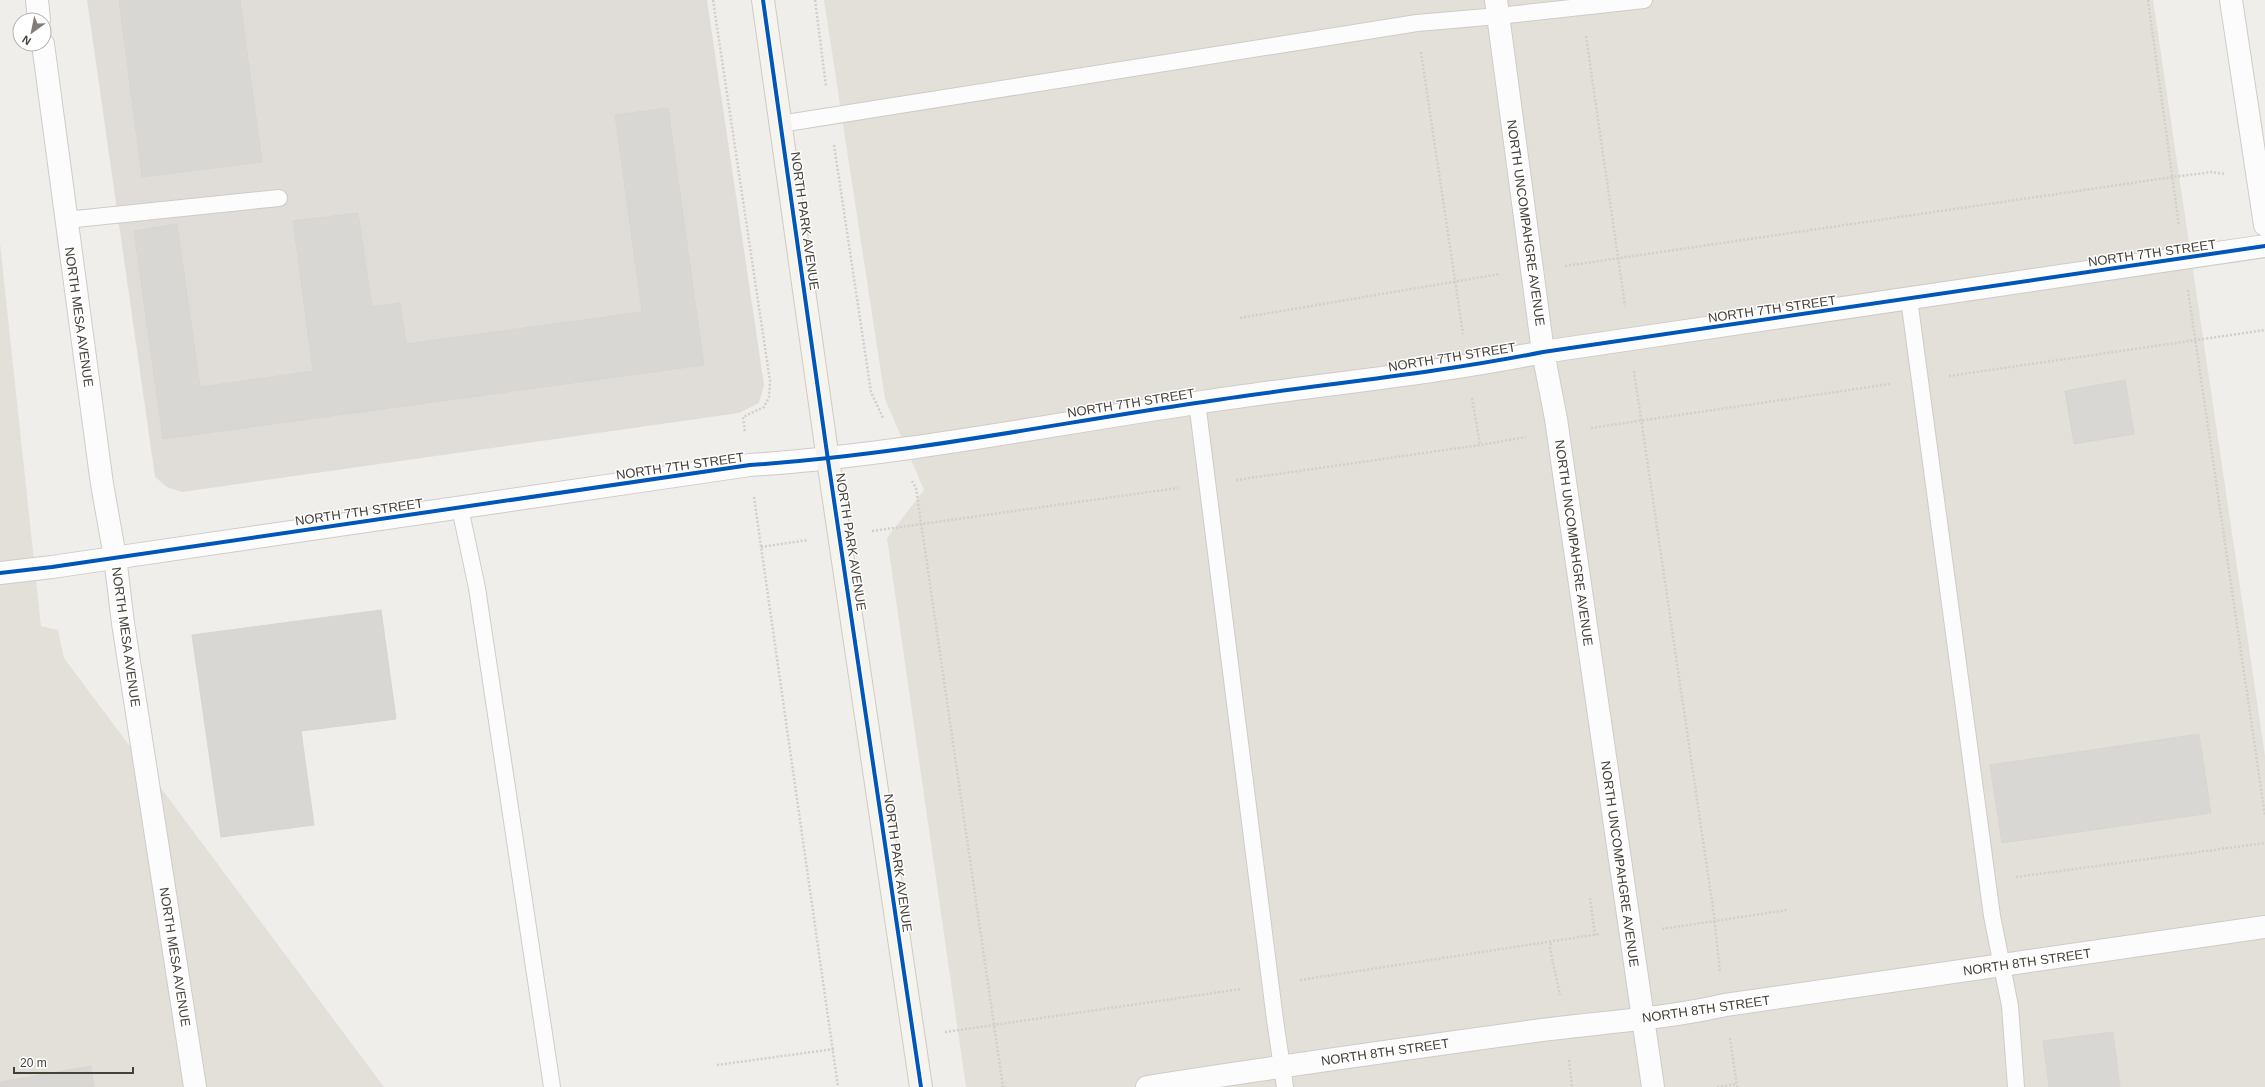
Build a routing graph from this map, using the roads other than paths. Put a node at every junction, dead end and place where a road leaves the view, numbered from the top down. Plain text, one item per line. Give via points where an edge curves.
1 (37, 0) edge
2 (763, 0) edge
3 (1644, 0) edge
4 (2231, 0) edge
5 (1497, 8) edge
6 (38, 12) edge
7 (43, 52) edge
8 (780, 124) junction
9 (278, 198) dead end
10 (66, 220) junction
11 (2265, 225) edge
12 (2265, 246) edge
13 (1909, 299) junction
14 (1543, 352) junction
15 (1197, 402) junction
16 (828, 460) junction
17 (460, 508) junction
18 (115, 557) junction
19 (0, 573) edge
20 (2265, 927) edge
21 (2002, 965) junction
22 (1642, 1018) junction
23 (1283, 1077) edge
24 (195, 1087) edge
25 (552, 1087) edge
26 (921, 1087) edge
27 (1147, 1087) edge
28 (1653, 1087) edge
29 (2016, 1087) edge

1 - 6 street
2 - 8 street, NORTH PARK AVENUE
3 - 5 lane via 1583,8
4 - 11 street
5 - 8 lane via 1417,23
5 - 14 street, NORTH UNCOMPAHGRE AVENUE
7 - 10 street, NORTH MESA AVENUE
8 - 16 street, NORTH PARK AVENUE
9 - 10 lane
10 - 18 street, NORTH MESA AVENUE via 102,484
12 - 13 street, NORTH 7TH STREET
13 - 14 street, NORTH 7TH STREET
13 - 21 lane via 1988,881
14 - 15 street, NORTH 7TH STREET via 1467,366
14 - 22 street, NORTH UNCOMPAHGRE AVENUE via 1557,431
15 - 16 street, NORTH 7TH STREET
15 - 23 lane
16 - 17 street, NORTH 7TH STREET via 750,466
16 - 26 street, NORTH PARK AVENUE
17 - 18 street, NORTH 7TH STREET
17 - 25 lane via 478,588
18 - 19 street, NORTH 7TH STREET
18 - 24 street, NORTH MESA AVENUE
20 - 21 street, NORTH 8TH STREET
21 - 22 street, NORTH 8TH STREET via 1725,1006 1688,1014
21 - 29 lane via 2010,1006
22 - 23 street, NORTH 8TH STREET
22 - 28 street, NORTH UNCOMPAHGRE AVENUE
23 - 27 street, NORTH 8TH STREET

